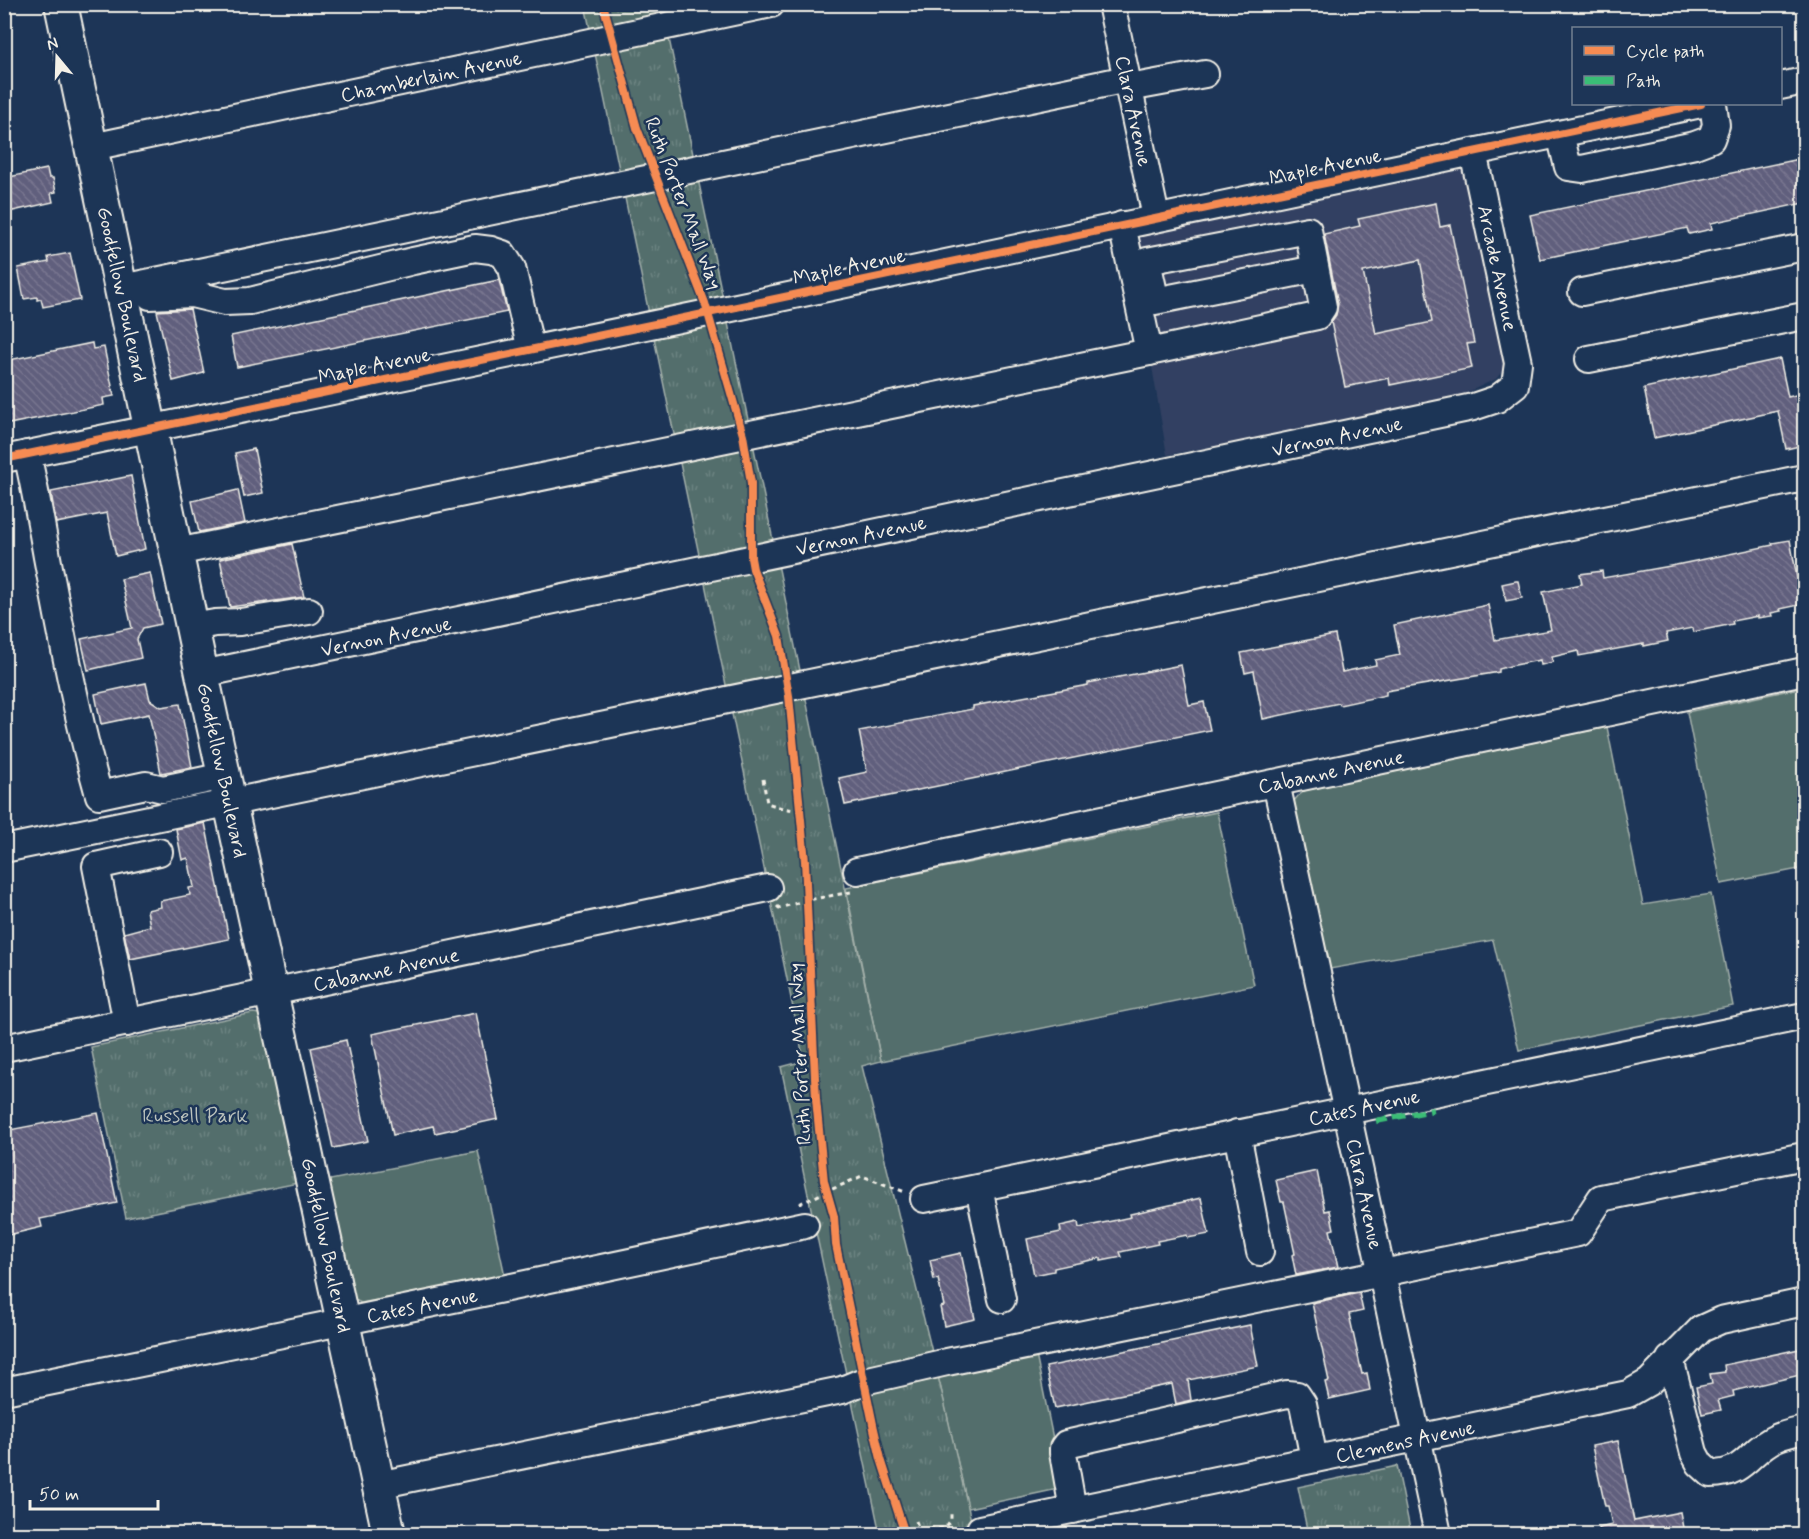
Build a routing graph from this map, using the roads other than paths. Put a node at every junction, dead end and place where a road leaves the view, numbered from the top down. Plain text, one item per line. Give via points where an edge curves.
1 (771, 4) edge
2 (1111, 4) edge
3 (63, 5) edge
4 (1205, 74) dead end
5 (1804, 81) edge
6 (1128, 83) junction
7 (1782, 86) edge
8 (1696, 105) edge
9 (1713, 105) edge
10 (1560, 134) junction
11 (92, 147) junction
12 (1473, 152) junction
13 (1156, 217) junction
14 (1122, 225) junction
15 (1804, 247) edge
16 (1315, 269) junction
17 (1582, 292) dead end
18 (123, 294) junction
19 (1155, 301) junction
20 (1804, 316) edge
21 (531, 350) junction
22 (1157, 351) junction
23 (1589, 360) dead end
24 (1515, 385) joint
25 (152, 427) junction
26 (16, 456) edge
27 (1804, 478) edge
28 (177, 552) junction
29 (309, 611) dead end
30 (193, 627) junction
31 (1804, 671) edge
32 (202, 674) junction
33 (1276, 783) junction
34 (227, 790) junction
35 (4, 849) edge
36 (159, 852) dead end
37 (857, 870) road end
38 (768, 888) road end
39 (271, 992) junction
40 (1804, 1016) edge
41 (127, 1023) junction
42 (4, 1048) edge
43 (1347, 1110) junction
44 (1237, 1133) junction
45 (1804, 1155) edge
46 (979, 1188) junction
47 (924, 1199) road end
48 (805, 1225) road end
49 (1260, 1252) dead end
50 (1381, 1274) junction
51 (1002, 1299) dead end
52 (1804, 1302) edge
53 (343, 1321) junction
54 (1670, 1359) junction
55 (4, 1391) edge
56 (1804, 1430) edge
57 (1418, 1438) junction
58 (1314, 1459) junction
59 (378, 1485) junction
60 (1073, 1510) junction
61 (980, 1529) dead end
62 (389, 1534) edge
63 (1438, 1534) edge

1 - 11 street, Chamberlain Avenue
2 - 6 street, Clara Avenue
3 - 11 main road, Goodfellow Boulevard
4 - 6 street
5 - 7 street
6 - 13 street, Clara Avenue
6 - 18 street
8 - 10 street, Maple Avenue
9 - 10 street via 1716,125 1711,138 1695,145 1582,169 1568,167
10 - 12 street, Maple Avenue
11 - 18 main road, Goodfellow Boulevard
12 - 13 street, Maple Avenue
12 - 24 street, Arcade Avenue via 1518,363
13 - 14 street, Maple Avenue
14 - 21 street, Maple Avenue
14 - 22 street
15 - 17 street
16 - 19 street
16 - 19 street via 1308,230 1147,261
16 - 22 street via 1323,306 1317,316
18 - 21 street via 180,293 225,302 250,301 413,261 475,248 491,250 503,254 512,268
18 - 25 main road, Goodfellow Boulevard
19 - 22 street
20 - 23 street
21 - 25 street, Maple Avenue
22 - 28 street
24 - 32 street, Vernon Avenue via 1497,399 1473,407
25 - 26 street, Maple Avenue
25 - 28 main road, Goodfellow Boulevard
26 - 34 street via 37,495 71,678 99,795 146,785
27 - 34 street
28 - 30 main road, Goodfellow Boulevard
29 - 30 street
30 - 32 main road, Goodfellow Boulevard
31 - 33 street, Cabanne Avenue
32 - 34 main road, Goodfellow Boulevard
33 - 37 street, Cabanne Avenue
33 - 43 street, Clara Avenue
34 - 35 street
34 - 39 main road, Goodfellow Boulevard
36 - 41 street via 96,866
38 - 39 street, Cabanne Avenue
39 - 41 street, Cabanne Avenue
39 - 53 main road, Goodfellow Boulevard
40 - 43 street, Cates Avenue
41 - 42 street, Cabanne Avenue
43 - 44 street, Cates Avenue
43 - 50 street, Clara Avenue
44 - 46 street, Cates Avenue
44 - 49 street
45 - 50 street via 1601,1198 1578,1233
46 - 47 street, Cates Avenue
46 - 51 street
48 - 53 street, Cates Avenue
50 - 57 street, Clara Avenue
50 - 59 street via 947,1362 864,1381 842,1390
52 - 54 street, Clemens Avenue via 1721,1320 1701,1329
53 - 55 street, Cates Avenue
53 - 59 main road, Goodfellow Boulevard
54 - 56 street via 1694,1453 1711,1474 1734,1470 1776,1438
54 - 57 street, Clemens Avenue via 1649,1382 1628,1394
57 - 58 street, Clemens Avenue
57 - 63 street, Clara Avenue
58 - 60 street, Clemens Avenue
58 - 60 street via 1303,1404 1297,1395 1287,1394 1066,1444 1063,1453
59 - 62 main road, Goodfellow Boulevard
60 - 61 street, Clemens Avenue

